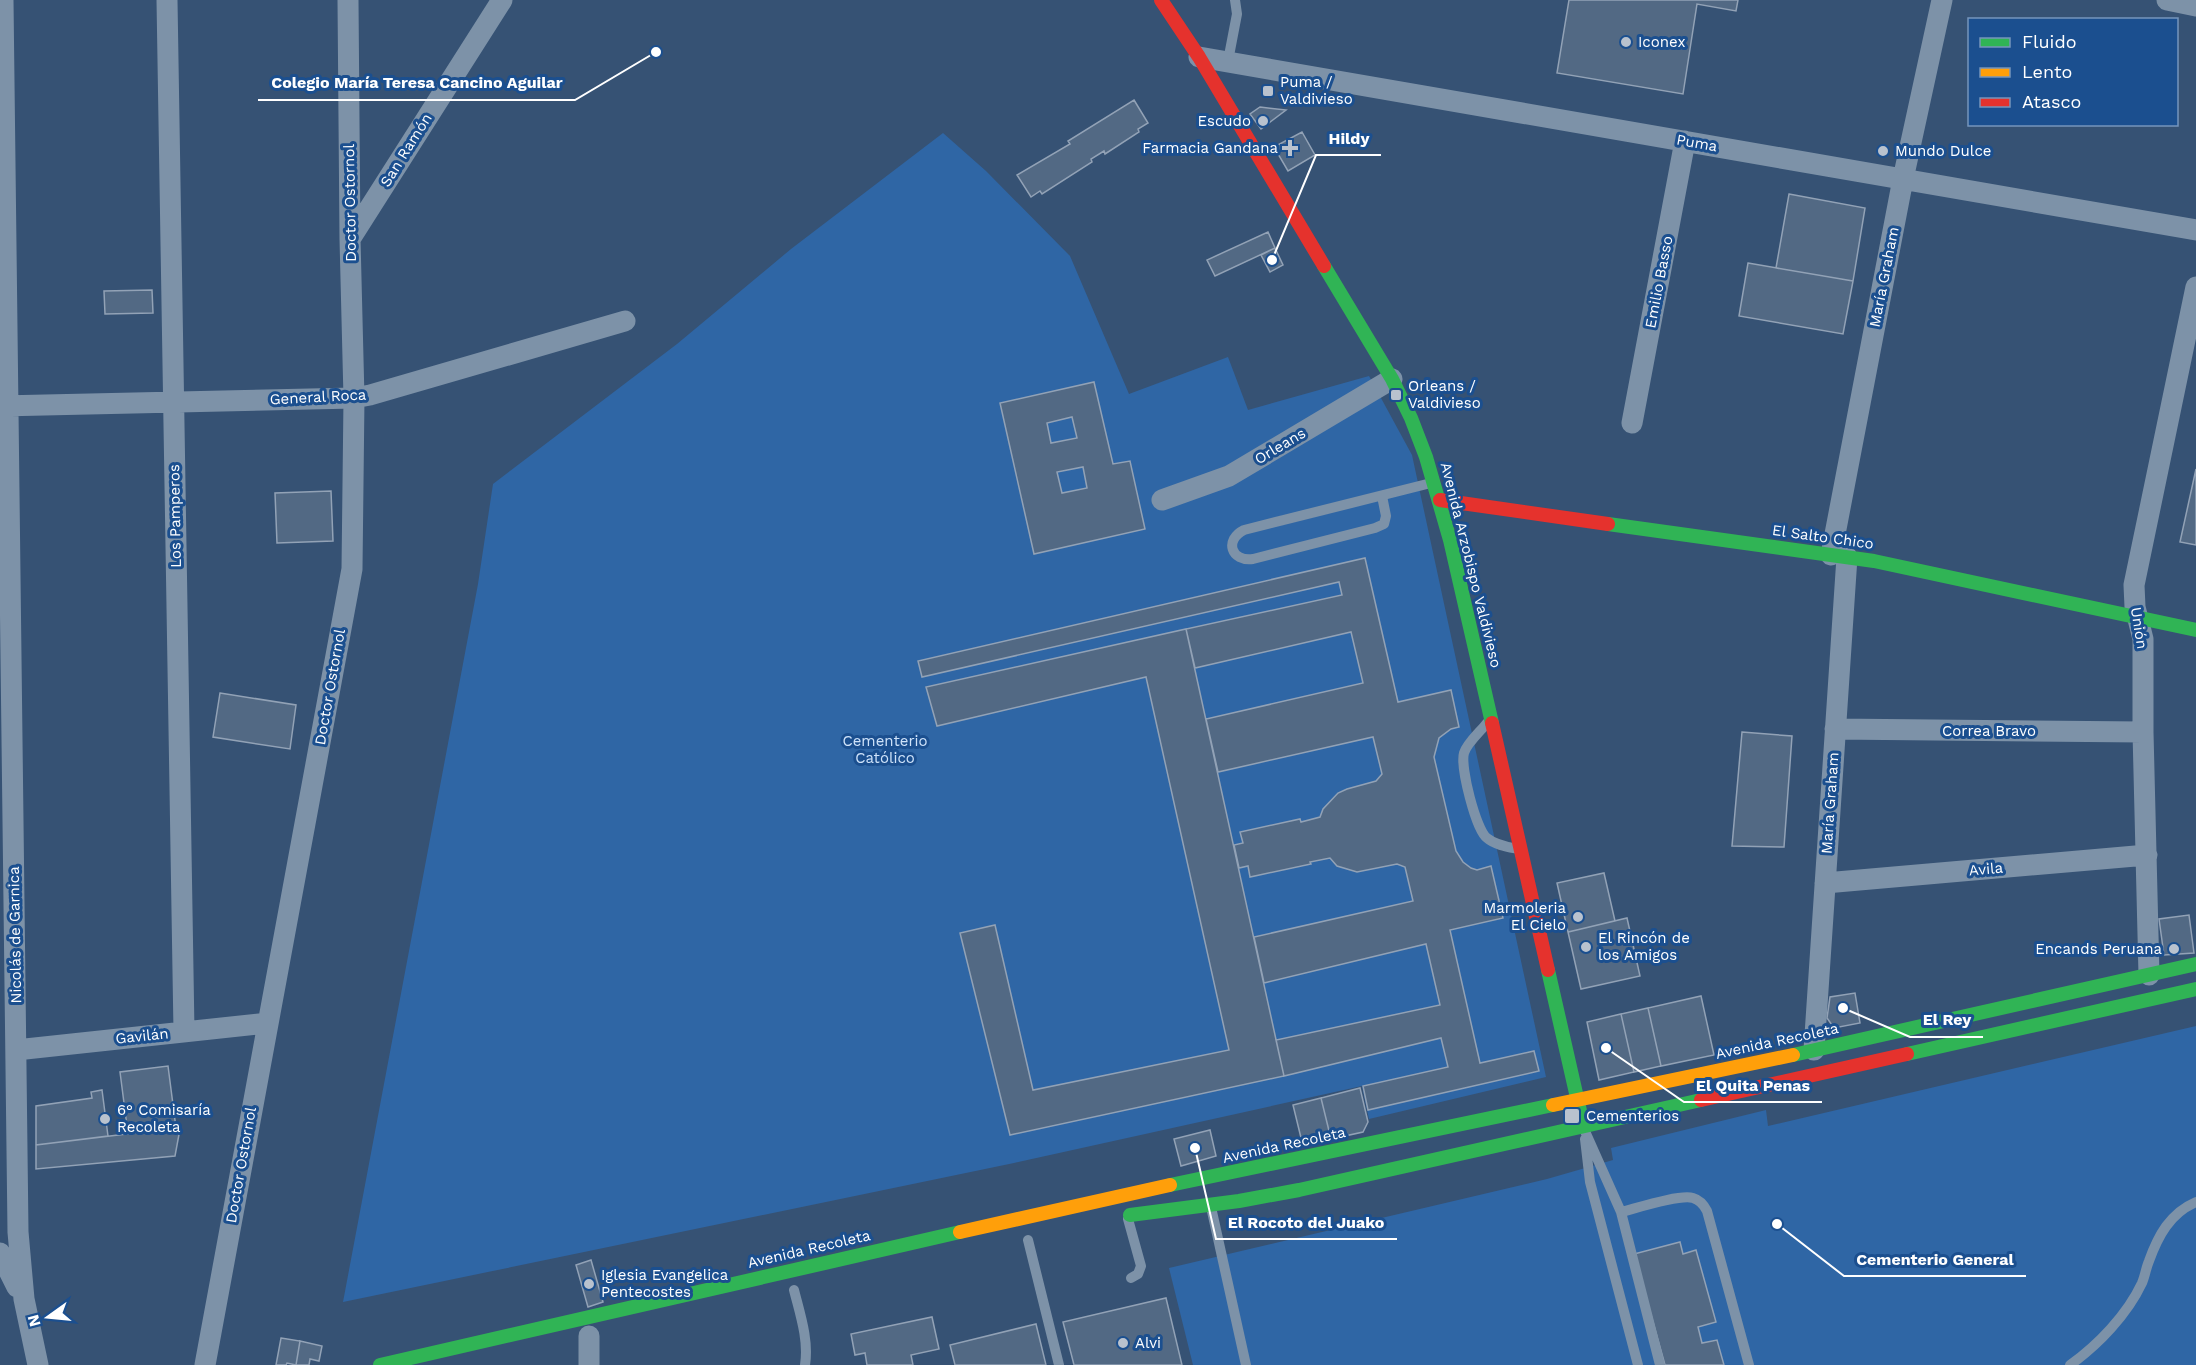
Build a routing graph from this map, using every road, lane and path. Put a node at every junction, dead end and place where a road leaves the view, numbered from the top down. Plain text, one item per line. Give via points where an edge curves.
1 (3, 0) edge
2 (167, 0) edge
3 (348, 0) edge
4 (502, 0) edge
5 (1161, 0) edge
6 (1235, 0) edge
7 (1942, 0) edge
8 (2167, 0) edge
9 (2196, 6) edge
10 (1198, 57) junction
11 (1228, 62) junction
12 (1685, 141) junction
13 (1903, 179) junction
14 (2196, 230) edge
15 (350, 239) junction
16 (2196, 287) edge
17 (625, 321) dead end
18 (2192, 326) edge
19 (1392, 379) junction
20 (354, 398) junction
21 (174, 402) junction
22 (4, 406) edge
23 (1632, 423) dead end
24 (1436, 483) junction
25 (1382, 496) junction
26 (1162, 500) dead end
27 (1440, 500) junction
28 (1839, 556) junction
29 (2138, 618) junction
30 (2196, 630) edge
31 (1491, 718) junction
32 (1835, 729) junction
33 (2143, 732) junction
34 (1521, 850) junction
35 (2146, 855) junction
36 (1825, 884) junction
37 (2196, 964) edge
38 (2149, 975) junction
39 (2196, 989) edge
40 (268, 1023) junction
41 (184, 1032) junction
42 (16, 1050) junction
43 (1814, 1050) junction
44 (1578, 1100) junction
45 (1583, 1127) junction
46 (2196, 1202) edge
47 (1210, 1204) junction
48 (1621, 1212) junction
49 (9, 1214) edge
50 (1122, 1217) joint
51 (1028, 1240) dead end
52 (0, 1253) edge
53 (1131, 1278) dead end
54 (794, 1290) dead end
55 (24, 1299) junction
56 (589, 1336) dead end
57 (38, 1365) edge
58 (205, 1365) edge
59 (380, 1365) edge
60 (589, 1365) edge
61 (805, 1365) edge
62 (1059, 1365) edge
63 (1246, 1365) edge
64 (1638, 1365) edge
65 (1660, 1365) edge
66 (1749, 1365) edge
67 (2070, 1365) edge

1 - 22 street, Nicolás de Garnica
2 - 21 street, Los Pamperos
3 - 15 street, Doctor Ostornol
4 - 15 street, San Ramón
5 - 10 main road, Avenida Arzobispo Valdivieso
6 - 11 lane via 1237,14
7 - 13 street, María Graham
8 - 9 street
10 - 11 street, Puma
10 - 19 main road, Avenida Arzobispo Valdivieso
11 - 12 street, Puma
12 - 13 street, Puma
12 - 23 street, Emilio Basso
13 - 14 street, Puma
13 - 28 street, María Graham
15 - 20 street, Doctor Ostornol
16 - 18 street, Unión
17 - 20 street, General Roca
18 - 29 street, Unión via 2134,585
19 - 24 main road, Avenida Arzobispo Valdivieso
19 - 26 street, Orleans via 1229,476
20 - 21 street, General Roca
20 - 40 street, Doctor Ostornol via 352,569
21 - 22 street, General Roca
21 - 41 street, Los Pamperos
22 - 42 street, Nicolás de Garnica
24 - 25 lane
24 - 27 main road, Avenida Arzobispo Valdivieso
25 - 25 lane via 1244,530 1232,541 1233,549 1245,560 1375,528 1384,524 1386,516
27 - 28 main road, El Salto Chico
27 - 31 main road, Avenida Arzobispo Valdivieso
28 - 29 main road, El Salto Chico
28 - 32 street, María Graham
29 - 30 main road, El Salto Chico
29 - 33 street, Unión via 2143,639
31 - 34 main road, Avenida Arzobispo Valdivieso
31 - 34 lane via 1464,752 1462,764 1478,826 1485,838
32 - 33 street, Correa Bravo
32 - 36 street, María Graham
33 - 35 street, Unión
34 - 44 main road, Avenida Arzobispo Valdivieso
35 - 36 street, Avila
35 - 38 street, Unión
36 - 43 street, María Graham
37 - 38 main road, Avenida Recoleta
38 - 43 main road, Avenida Recoleta
39 - 45 main road
40 - 41 street, Gavilán
40 - 58 street, Doctor Ostornol
41 - 42 street, Gavilán
42 - 49 street, Nicolás de Garnica
43 - 44 main road, Avenida Recoleta
44 - 45 main road, Avenida Arzobispo Valdivieso
44 - 59 main road, Avenida Recoleta via 1122,1195
45 - 47 main road via 1289,1192
45 - 48 lane
45 - 64 lane via 1590,1182
46 - 67 lane via 2176,1214 2158,1236 2142,1282 2127,1308
47 - 50 main road
47 - 63 lane
48 - 65 lane
48 - 66 lane via 1684,1197 1702,1203
49 - 55 street, Nicolás de Garnica
50 - 53 lane via 1141,1266
51 - 62 lane
52 - 55 street
54 - 61 lane via 805,1336
55 - 57 street, Nicolás de Garnica
56 - 60 street

